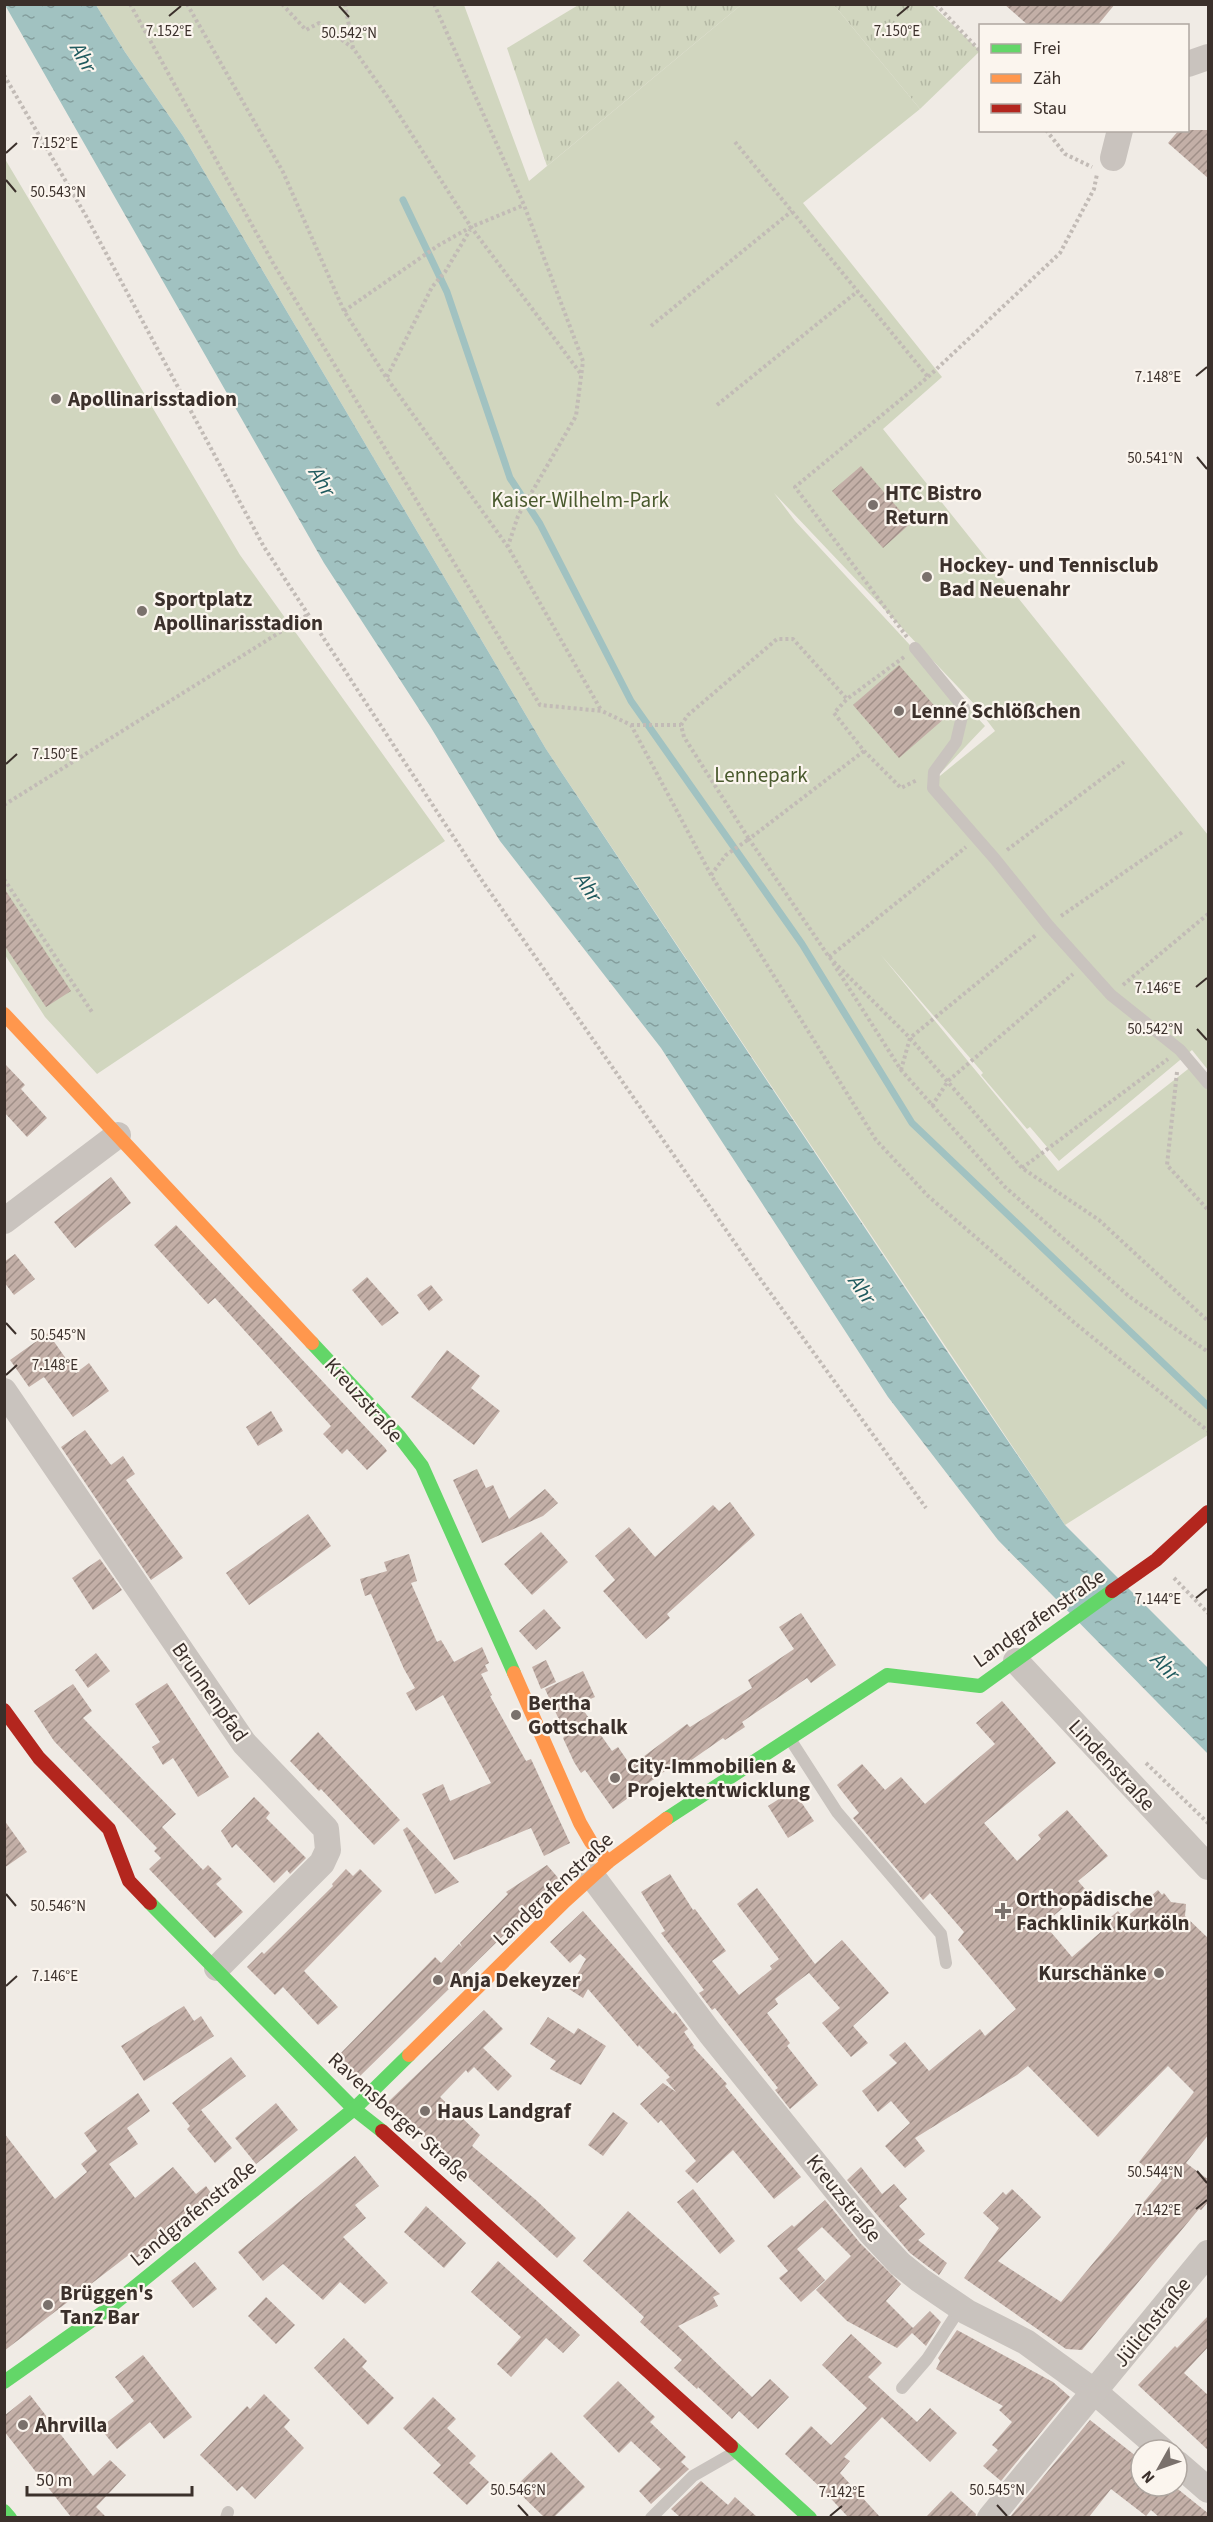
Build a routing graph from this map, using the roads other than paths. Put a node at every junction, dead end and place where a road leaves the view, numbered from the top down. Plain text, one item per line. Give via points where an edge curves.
1 (1209, 57) edge
2 (1189, 64) edge
3 (1120, 132) edge
4 (1113, 158) dead end
5 (915, 648) road end
6 (4, 1014) edge
7 (1209, 1083) edge
8 (118, 1135) junction
9 (4, 1221) edge
10 (4, 1391) edge
11 (1209, 1512) edge
12 (1016, 1661) junction
13 (4, 1710) edge
14 (789, 1738) junction
15 (1209, 1867) edge
16 (600, 1869) junction
17 (946, 1963) dead end
18 (217, 1968) junction
19 (354, 2109) junction
20 (1209, 2253) edge
21 (961, 2307) junction
22 (4, 2382) edge
23 (902, 2388) dead end
24 (1095, 2392) junction
25 (1148, 2438) edge
26 (736, 2451) junction
27 (1189, 2473) edge
28 (1209, 2490) edge
29 (4, 2511) edge
30 (10, 2517) edge
31 (651, 2517) edge
32 (810, 2517) edge
33 (990, 2517) edge

1 - 2 street
3 - 4 street
5 - 7 lane via 964,708 956,742 934,772 933,788 1111,995 1180,1050
6 - 8 street, Kreuzstraße
8 - 9 street
8 - 16 street, Kreuzstraße via 422,1466
10 - 18 street, Brunnenpfad via 244,1743 327,1829 328,1850 322,1863
11 - 12 street, Landgrafenstraße via 1156,1560
12 - 14 street, Landgrafenstraße via 980,1686 887,1675
12 - 15 street, Lindenstraße
13 - 18 street, Ravensberger Straße via 39,1758 109,1829 129,1881
14 - 16 street, Landgrafenstraße via 653,1828
14 - 17 lane via 837,1812 941,1934
16 - 19 street, Landgrafenstraße
16 - 21 street, Kreuzstraße via 710,2033 871,2233 900,2264
18 - 19 street, Ravensberger Straße
19 - 22 street, Landgrafenstraße via 105,2311
19 - 26 street, Ravensberger Straße
20 - 24 street, Jülichstraße
21 - 23 lane via 927,2359
21 - 24 street, Kreuzstraße via 1026,2342
24 - 25 street, Kreuzstraße
24 - 33 street, Jülichstraße
26 - 31 lane via 693,2476
26 - 32 street, Ravensberger Straße
27 - 28 street
29 - 30 street

